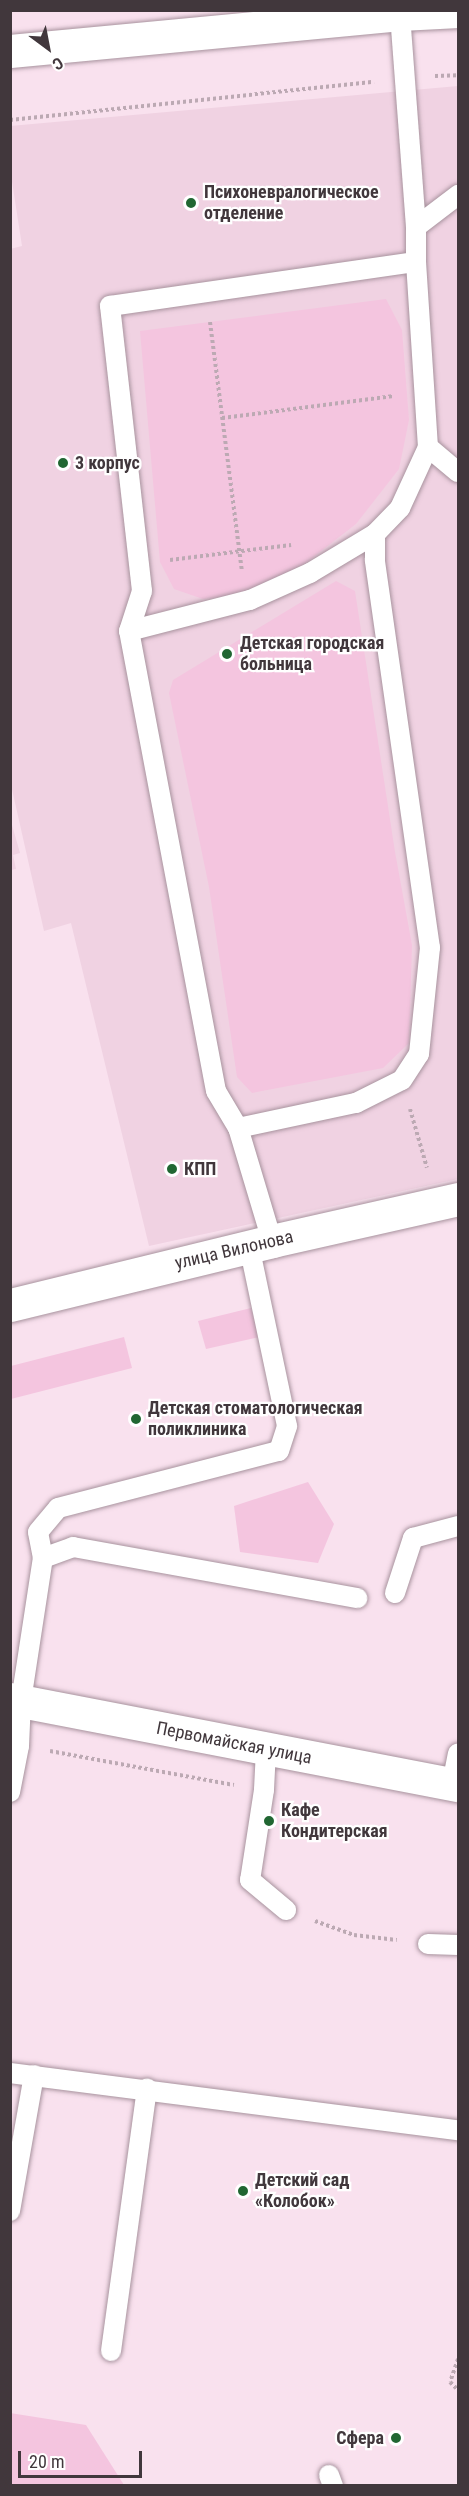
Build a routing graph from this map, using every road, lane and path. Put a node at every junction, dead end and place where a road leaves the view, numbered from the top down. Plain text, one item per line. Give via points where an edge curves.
1 (459, 11) edge
2 (400, 14) junction
3 (288, 18) edge
4 (10, 51) edge
5 (405, 79) junction
6 (10, 120) edge
7 (459, 195) edge
8 (416, 227) junction
9 (416, 262) junction
10 (206, 292) junction
11 (424, 392) junction
12 (222, 418) junction
13 (428, 447) junction
14 (459, 472) edge
15 (375, 534) junction
16 (296, 544) dead end
17 (239, 551) junction
18 (139, 564) junction
19 (246, 601) junction
20 (129, 631) junction
21 (402, 1080) junction
22 (238, 1128) junction
23 (429, 1172) dead end
24 (459, 1199) edge
25 (260, 1244) junction
26 (10, 1305) edge
27 (459, 1526) edge
28 (43, 1558) junction
29 (395, 1593) dead end
30 (357, 1598) dead end
31 (16, 1700) edge
32 (19, 1746) junction
33 (266, 1750) junction
34 (456, 1774) edge
35 (264, 1790) junction
36 (10, 1792) edge
37 (286, 1910) joint
38 (428, 1944) joint
39 (459, 1945) edge
40 (10, 2073) edge
41 (34, 2075) junction
42 (147, 2088) junction
43 (459, 2130) edge
44 (10, 2211) edge
45 (111, 2351) dead end
46 (459, 2359) edge
47 (459, 2390) edge

1 - 2 street
2 - 3 street
2 - 5 lane
3 - 4 street
5 - 6 path
5 - 8 lane
7 - 8 lane
8 - 9 lane
9 - 10 lane
9 - 11 lane
10 - 12 path
10 - 18 lane via 110,306
11 - 12 path
11 - 13 lane
12 - 17 path
13 - 14 lane
13 - 15 lane via 400,508
15 - 19 lane via 310,573
15 - 21 lane via 375,560 430,948 419,1054
16 - 17 path
17 - 18 path
17 - 19 path
18 - 20 lane via 142,591
19 - 20 lane
20 - 22 lane via 216,1091
21 - 22 lane via 357,1103
21 - 23 path
22 - 25 lane
24 - 25 street, улица Вилонова
25 - 26 street, улица Вилонова
25 - 28 lane via 287,1426 279,1451 58,1508 38,1532
27 - 29 lane via 413,1538
28 - 30 lane via 73,1547
28 - 31 lane
31 - 32 lane
31 - 33 street, Первомайская улица
32 - 35 path
32 - 36 lane
33 - 34 street, Первомайская улица
33 - 35 lane
35 - 37 lane via 250,1880
37 - 38 path via 354,1935
38 - 39 lane
40 - 41 lane
41 - 42 lane
41 - 44 lane
42 - 43 lane
42 - 45 lane
46 - 47 path via 450,2382

